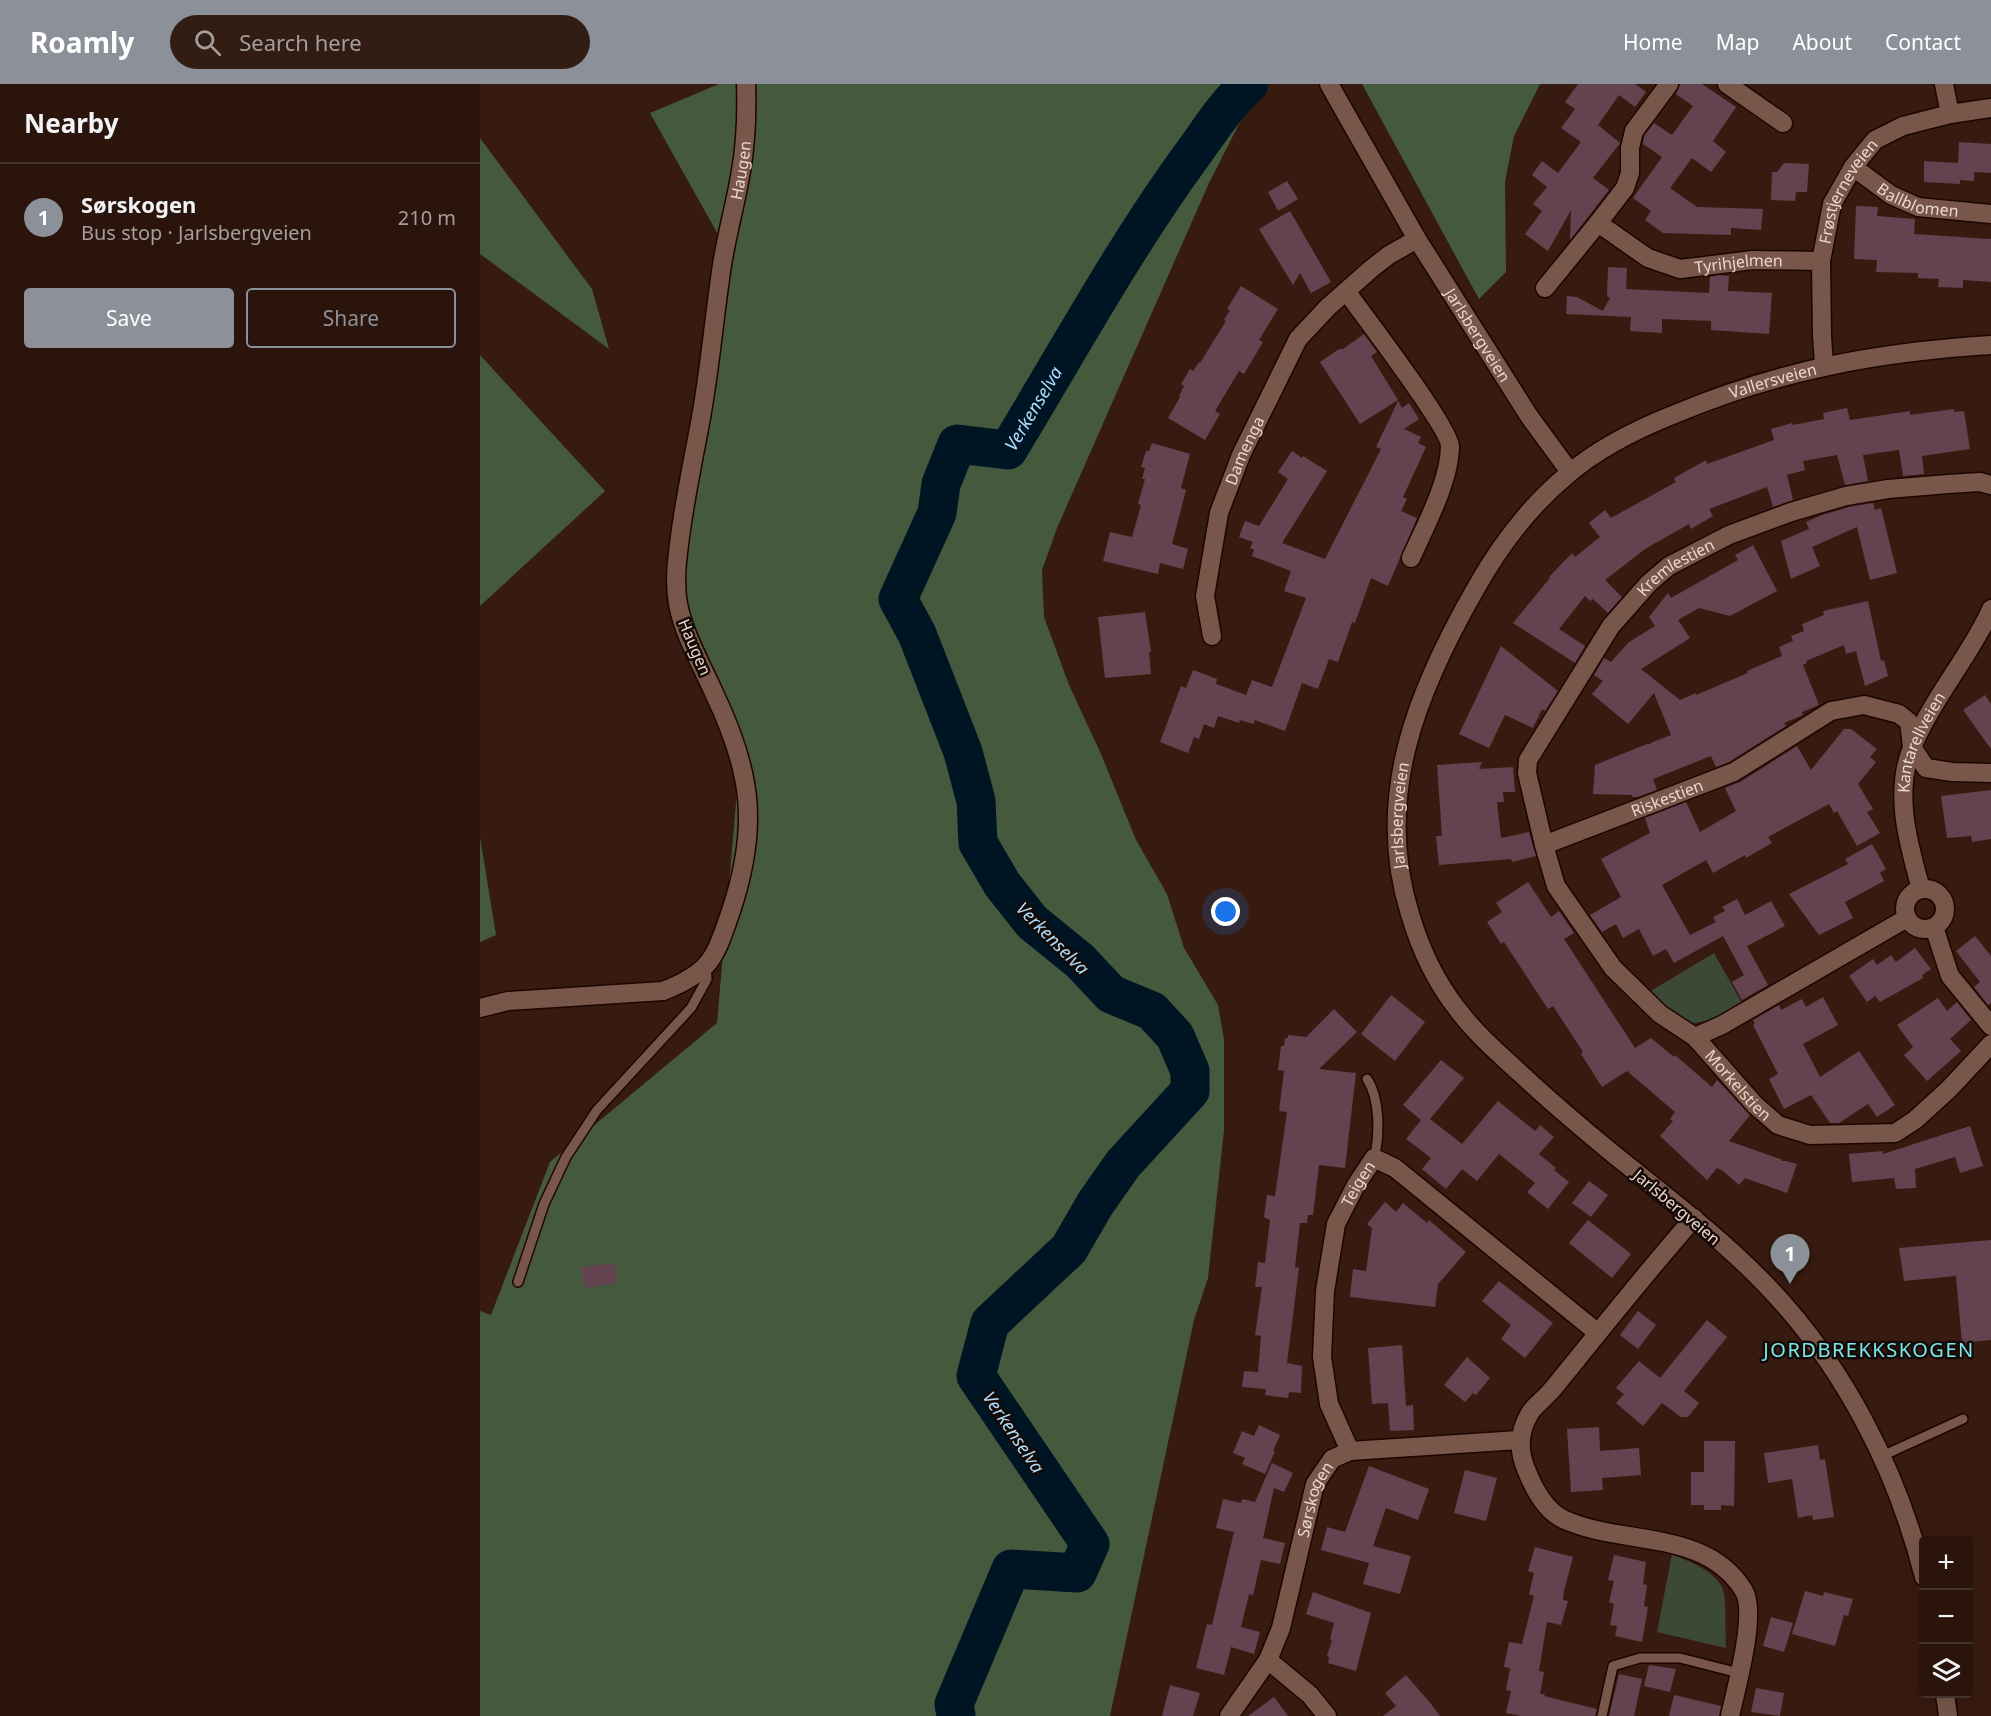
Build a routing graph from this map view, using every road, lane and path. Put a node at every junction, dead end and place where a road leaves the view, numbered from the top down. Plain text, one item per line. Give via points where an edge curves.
1 (746, 84) edge
2 (1329, 84) edge
3 (1669, 84) edge
4 (1727, 84) edge
5 (1944, 84) edge
6 (1991, 108) edge
7 (1950, 114) junction
8 (1783, 123) dead end
9 (1853, 167) junction
10 (1991, 213) edge
11 (1598, 223) junction
12 (1417, 239) junction
13 (1821, 261) junction
14 (1545, 288) dead end
15 (1346, 291) junction
16 (1991, 345) edge
17 (1824, 365) junction
18 (1570, 472) junction
19 (1991, 485) edge
20 (1412, 558) dead end
21 (1991, 609) edge
22 (1212, 636) dead end
23 (1912, 747) junction
24 (1991, 773) edge
25 (1544, 845) junction
26 (1921, 889) junction
27 (1907, 918) junction
28 (1934, 927) junction
29 (706, 966) junction
30 (480, 1008) edge
31 (1991, 1026) edge
32 (1695, 1037) junction
33 (1991, 1044) edge
34 (1367, 1079) dead end
35 (1374, 1158) junction
36 (1694, 1218) junction
37 (518, 1282) dead end
38 (1598, 1333) junction
39 (1963, 1419) dead end
40 (1519, 1440) junction
41 (1350, 1451) junction
42 (1882, 1456) junction
43 (1919, 1563) edge
44 (1268, 1660) junction
45 (1739, 1673) junction
46 (1946, 1698) edge
47 (1229, 1716) edge
48 (1327, 1716) edge
49 (1602, 1716) edge
50 (1730, 1716) edge
51 (1948, 1716) edge

1 - 29 street, Haugen via 741,170 722,266 676,567 684,627 739,752 749,813 745,862 737,891 719,946
2 - 12 street, Jarlsbergveien
3 - 11 street via 1634,131 1625,188
4 - 8 street
5 - 7 street
6 - 7 street, Frøstjerneveien
7 - 9 street, Frøstjerneveien via 1903,126 1875,140
9 - 10 street, Ballblomen via 1891,195 1918,207
9 - 13 street, Frøstjerneveien via 1832,204
11 - 13 street, Tyrihjelmen via 1648,258 1680,269 1753,260
11 - 14 street
12 - 15 street, Damenga via 1389,255
12 - 18 street, Jarlsbergveien via 1529,416
13 - 17 street, Frøstjerneveien
15 - 20 street via 1433,412 1450,444 1442,486
15 - 22 street, Damenga via 1298,339 1241,455 1219,513 1205,596
16 - 17 street, Vallersveien via 1898,353
17 - 18 street, Vallersveien via 1727,393 1656,422
18 - 36 street, Jarlsbergveien via 1527,515 1486,570 1430,680 1410,735 1396,800 1400,882 1422,950 1458,1010 1543,1094
19 - 25 street, Kremlestien via 1948,483 1846,496 1729,535 1669,566 1611,626 1528,760 1527,773
21 - 23 street, Kantarellveien
23 - 24 street, Riskestien via 1926,768
23 - 25 street, Riskestien via 1909,722 1899,714 1863,705 1831,711 1734,772
23 - 26 street, Kantarellveien via 1904,812
25 - 32 street via 1556,886 1613,968 1660,1014
26 - 27 street via 1907,900
26 - 28 street via 1939,894 1945,906 1943,919
27 - 28 street via 1922,929
27 - 32 street, Morkelstien
28 - 31 street via 1950,976
29 - 30 street, Haugen via 683,983 663,991 508,1001
29 - 37 lane via 707,979 691,1008 597,1110 557,1171
32 - 33 street, Morkelstien via 1755,1106 1778,1125 1810,1135 1895,1133 1950,1089
34 - 35 lane via 1377,1107
35 - 38 street, Teigen via 1395,1168
35 - 41 street, Teigen via 1336,1224 1325,1291 1322,1357 1329,1404
36 - 38 street
36 - 42 street, Jarlsbergveien via 1770,1289 1809,1336 1852,1398
38 - 40 street via 1530,1412
39 - 42 lane
40 - 41 street, Sørskogen
40 - 45 street via 1536,1493 1561,1518 1601,1532 1682,1546 1729,1573 1745,1593 1749,1619
41 - 44 street, Sørskogen via 1332,1460 1315,1484 1283,1618
42 - 43 street, Jarlsbergveien via 1899,1494
44 - 47 street, Sørskogen
44 - 48 street via 1310,1695
45 - 49 lane via 1680,1658 1640,1658 1613,1666
45 - 50 street
46 - 51 street

